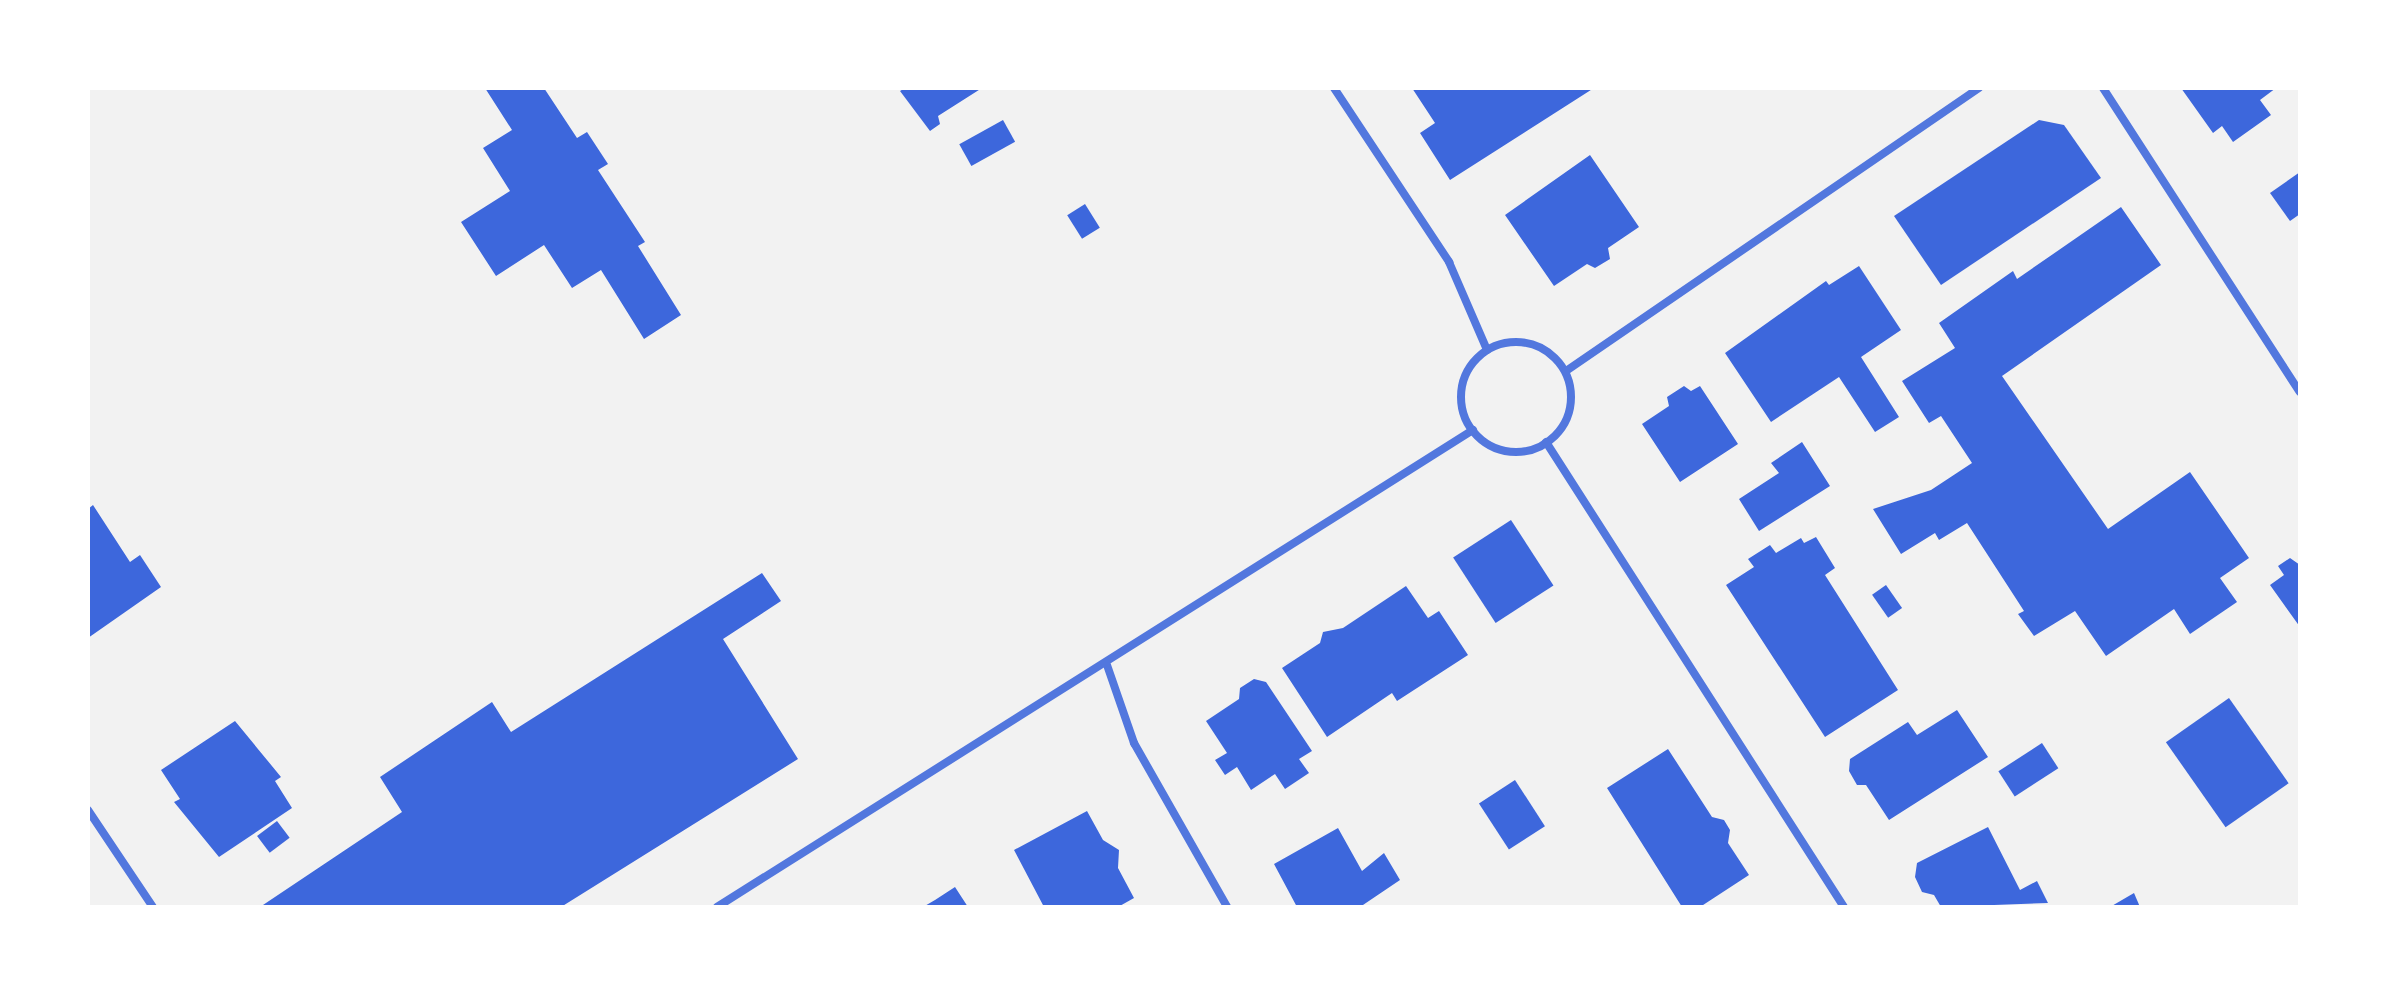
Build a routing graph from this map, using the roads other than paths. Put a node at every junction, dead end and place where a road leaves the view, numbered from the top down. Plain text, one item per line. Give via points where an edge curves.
1 (1334, 88) edge
2 (1979, 88) edge
3 (2103, 88) edge
4 (1487, 350) junction
5 (1566, 371) junction
6 (2300, 392) edge
7 (1473, 430) junction
8 (1546, 442) junction
9 (1107, 665) junction
10 (88, 810) edge
11 (153, 907) edge
12 (717, 907) edge
13 (1227, 907) edge
14 (1844, 907) edge

1 - 4 street via 1449,262
2 - 5 street
3 - 6 street
4 - 5 street via 1503,343 1531,344 1555,357
4 - 7 street via 1464,378 1464,414
5 - 8 street via 1571,403 1559,432
7 - 8 street via 1507,450
7 - 9 street
8 - 14 street
9 - 12 street
9 - 13 street via 1134,743
10 - 11 street

